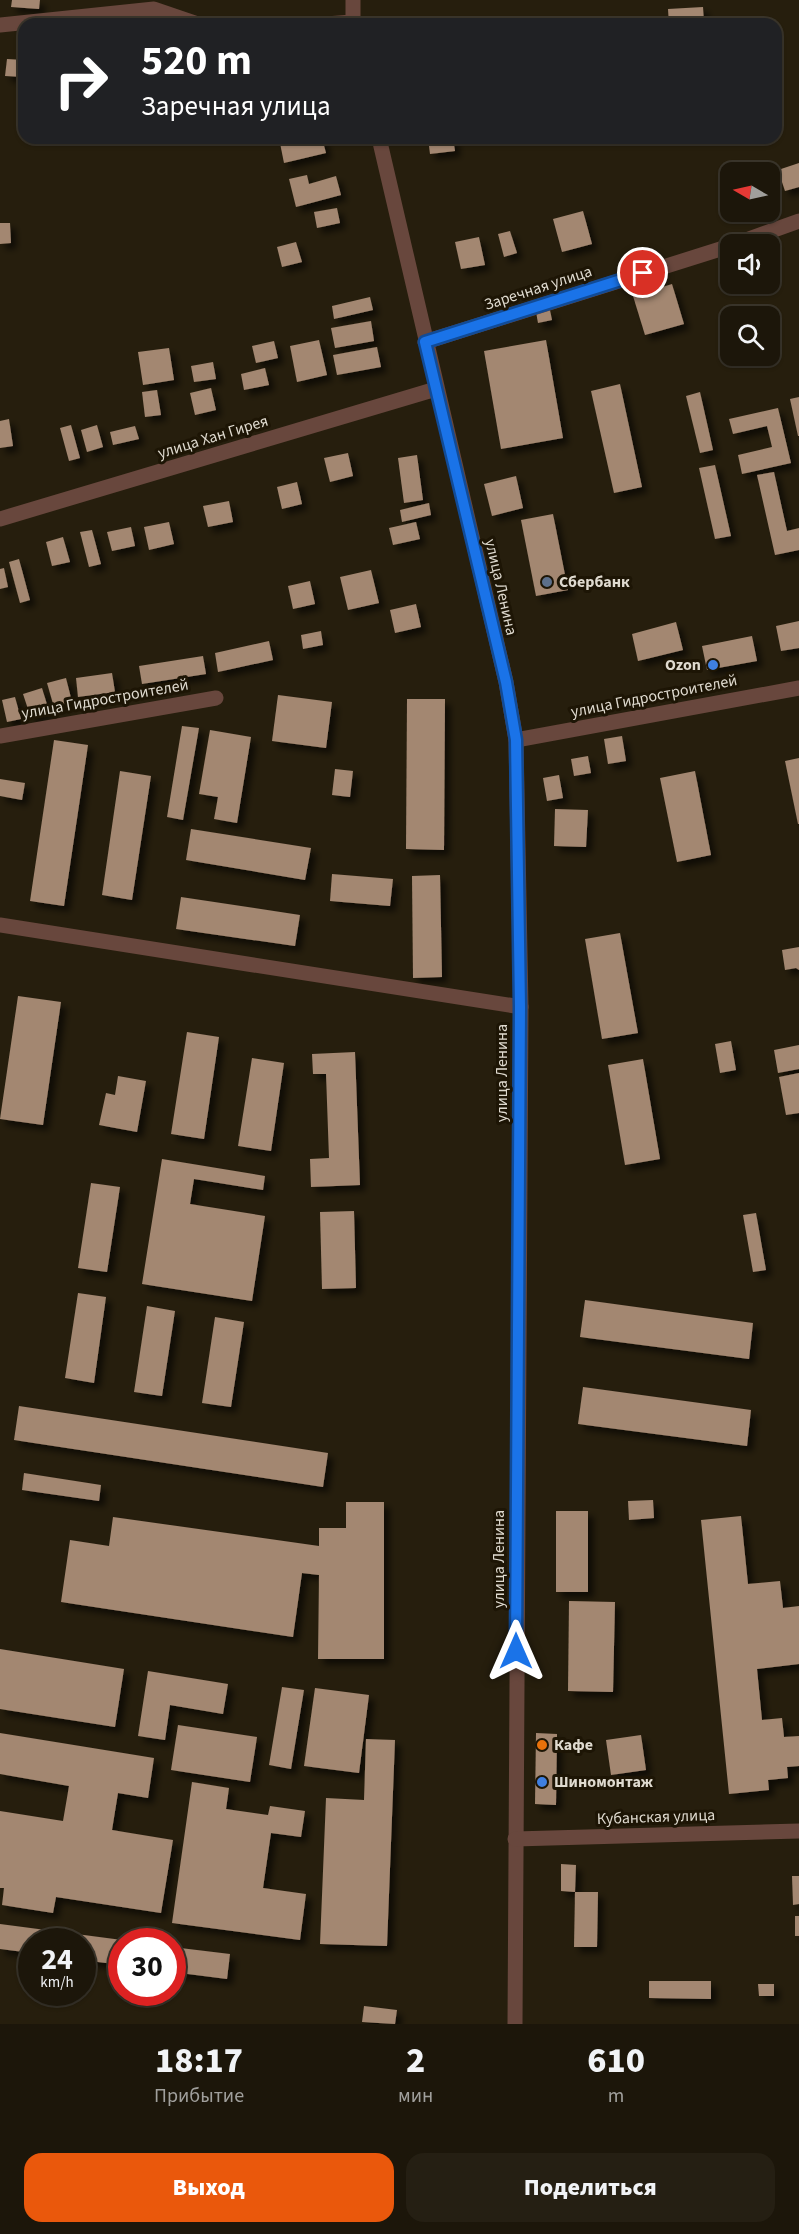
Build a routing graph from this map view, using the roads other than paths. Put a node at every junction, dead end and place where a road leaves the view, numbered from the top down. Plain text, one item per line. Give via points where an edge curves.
1 (353, 0) edge
2 (67, 18) edge
3 (180, 18) edge
4 (352, 18) edge
5 (18, 23) edge
6 (0, 25) edge
7 (380, 144) edge
8 (799, 221) edge
9 (763, 234) edge
10 (720, 249) edge
11 (425, 342) junction
12 (436, 389) junction
13 (0, 519) edge
14 (799, 688) edge
15 (216, 698) dead end
16 (0, 736) edge
17 (516, 740) junction
18 (0, 925) edge
19 (520, 1007) junction
20 (799, 1831) edge
21 (515, 1839) junction
22 (515, 2024) edge

1 - 4 street
2 - 3 street via 154,9
5 - 6 street
7 - 11 street, улица Ленина
8 - 9 street, Заречная улица
10 - 11 street, Заречная улица
11 - 12 street, улица Ленина
12 - 13 street, улица Хан Гирея
12 - 17 street, улица Ленина via 506,682
14 - 17 street, улица Гидростроителей
15 - 16 street, улица Гидростроителей
17 - 19 street, улица Ленина
18 - 19 street
19 - 21 street, улица Ленина
20 - 21 street, Кубанская улица
21 - 22 street, улица Ленина

